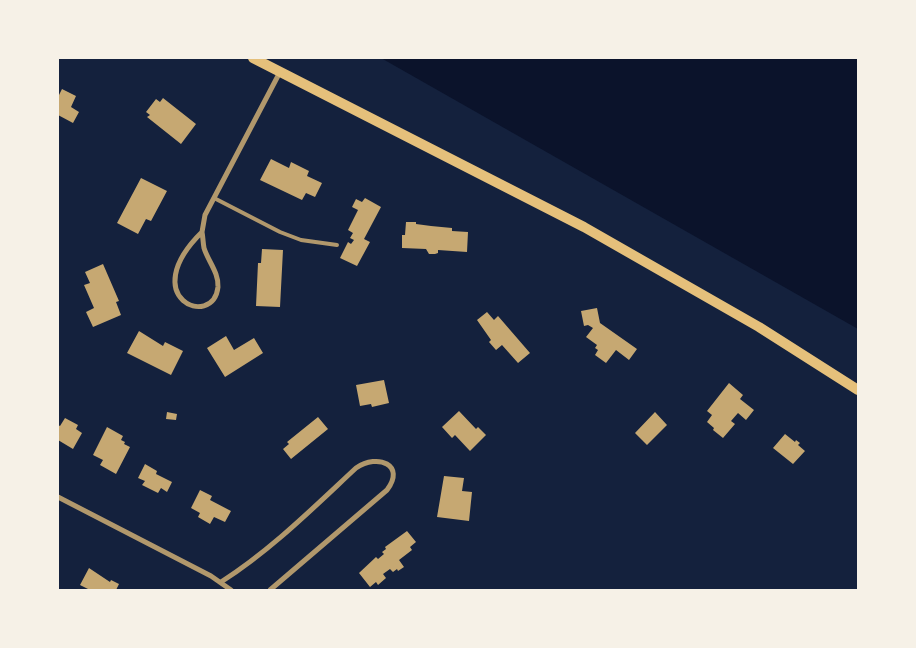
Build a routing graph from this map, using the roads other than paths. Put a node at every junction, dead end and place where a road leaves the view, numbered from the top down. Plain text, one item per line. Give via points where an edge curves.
1 (253, 58) edge
2 (280, 72) junction
3 (214, 198) junction
4 (202, 232) junction
5 (337, 245) dead end
6 (858, 390) edge
7 (58, 497) edge
8 (221, 582) junction
9 (231, 590) edge
10 (270, 590) edge

1 - 2 main road
2 - 3 street
2 - 6 main road via 584,227 759,327
3 - 4 street via 205,215
3 - 5 lane via 280,232 301,240
4 - 4 street via 184,254 174,281 177,296 196,307 209,302 218,289 218,279 204,247
7 - 8 street
8 - 9 street
8 - 10 street via 248,565 364,462 384,461 393,475 393,483 387,490

